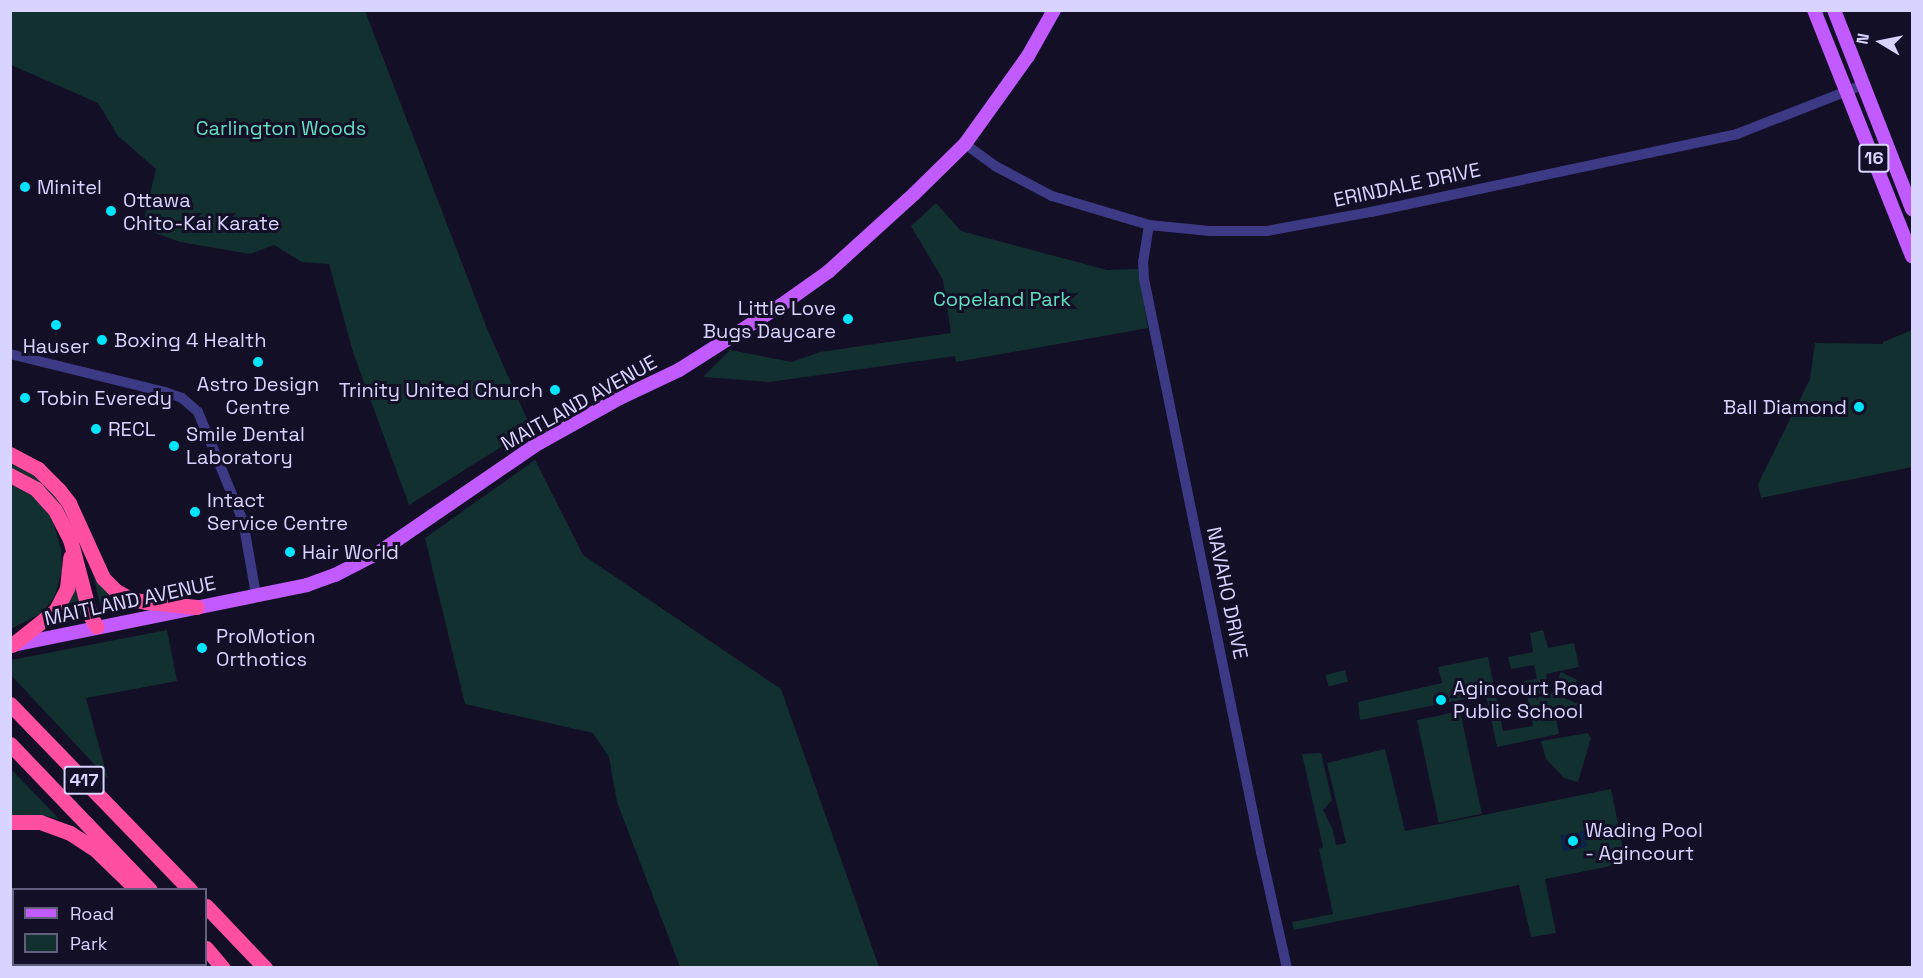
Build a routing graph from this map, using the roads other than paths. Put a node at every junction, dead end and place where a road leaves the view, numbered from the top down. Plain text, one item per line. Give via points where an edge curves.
1 (1054, 10) edge
2 (1814, 10) edge
3 (1834, 10) edge
4 (1863, 85) junction
5 (1847, 91) junction
6 (965, 144) junction
7 (1912, 209) edge
8 (1149, 225) junction
9 (1912, 256) edge
10 (10, 354) edge
11 (10, 454) edge
12 (10, 475) edge
13 (78, 522) junction
14 (70, 539) junction
15 (256, 595) junction
16 (197, 607) junction
17 (96, 626) junction
18 (11, 645) edge
19 (10, 704) edge
20 (10, 744) edge
21 (10, 822) edge
22 (134, 888) edge
23 (148, 888) edge
24 (188, 888) edge
25 (207, 907) edge
26 (207, 949) edge
27 (223, 968) edge
28 (265, 968) edge
29 (1287, 968) edge

1 - 6 main road, MAITLAND AVENUE via 1028,56
2 - 5 main road, 16
3 - 4 main road, 16
4 - 5 street, ERINDALE DRIVE
4 - 7 main road, 16
5 - 8 street, ERINDALE DRIVE via 1737,134 1371,212 1267,231
5 - 9 main road, 16
6 - 8 street, ERINDALE DRIVE via 995,166 1052,196
6 - 15 main road, MAITLAND AVENUE via 828,272 680,370 534,446 378,553 307,585
8 - 29 street, NAVAHO DRIVE via 1144,279
10 - 15 street via 165,392 182,398 198,412 243,520
11 - 13 highway via 49,478
12 - 14 highway via 24,480 47,499
13 - 16 highway via 103,578 116,591 139,600
13 - 17 highway via 100,613
14 - 17 highway
14 - 18 highway via 70,576 64,596 50,616
15 - 16 main road, MAITLAND AVENUE
16 - 17 main road, MAITLAND AVENUE
17 - 18 main road, MAITLAND AVENUE
19 - 24 highway, 417
20 - 23 highway, 417
21 - 22 highway via 40,822 70,833 96,850
25 - 28 highway
26 - 27 highway

